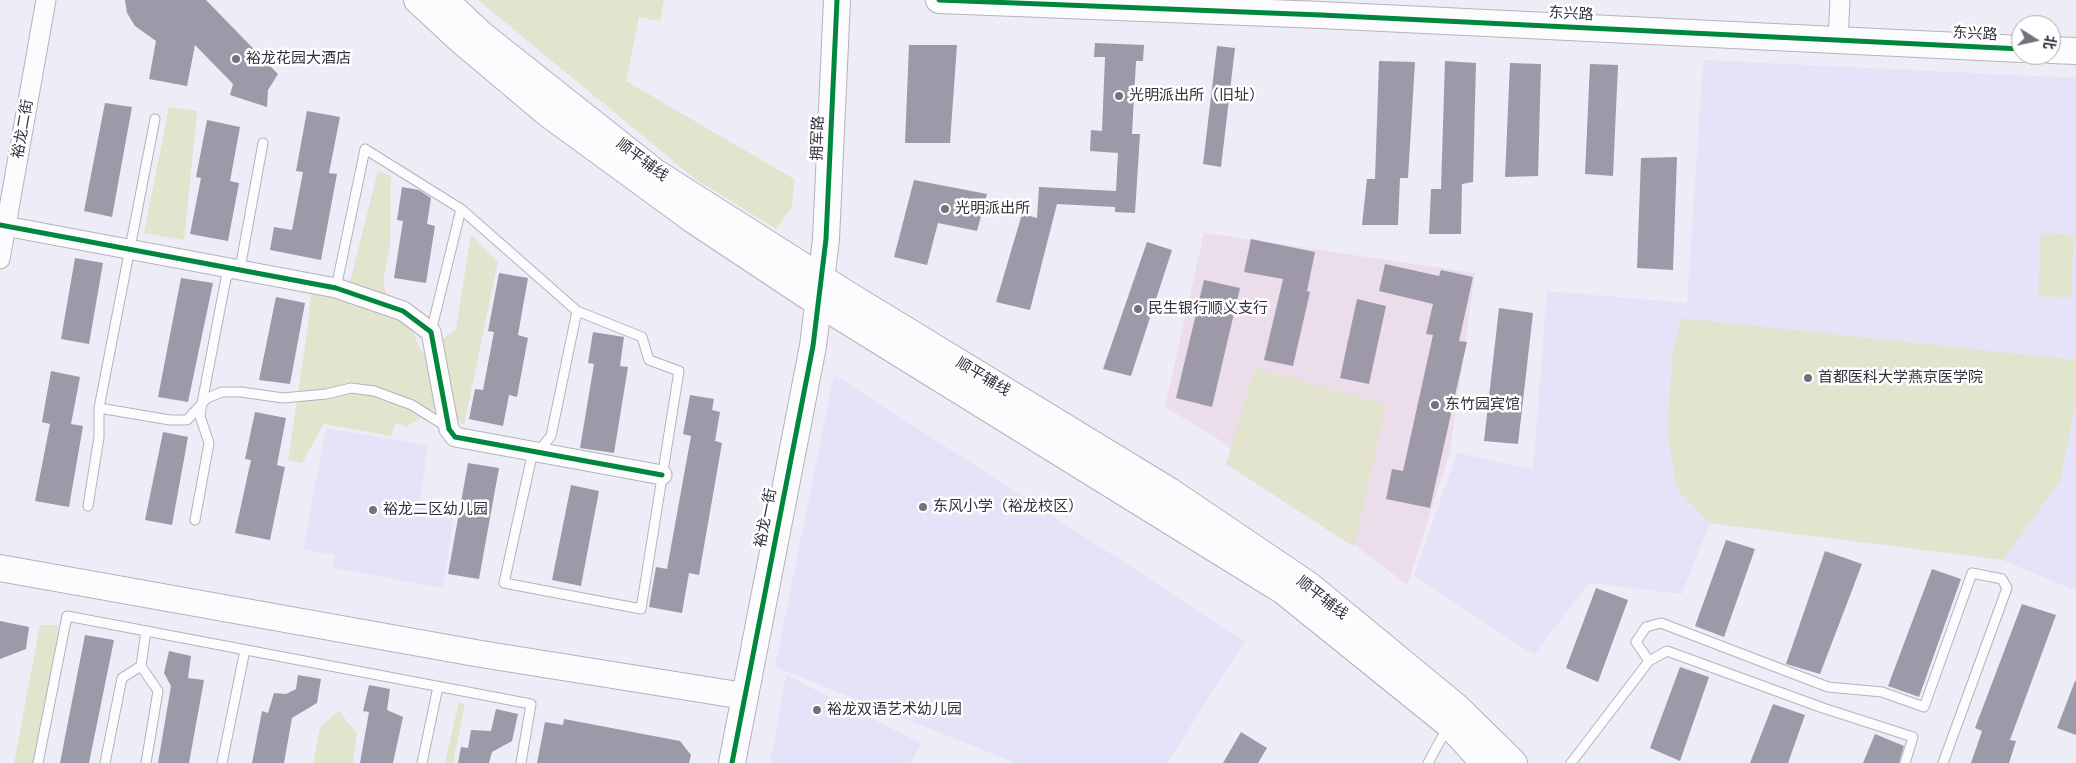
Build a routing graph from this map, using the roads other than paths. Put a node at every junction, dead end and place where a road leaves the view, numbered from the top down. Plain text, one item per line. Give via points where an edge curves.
1 (46, 0) edge
2 (416, 0) edge
3 (445, 0) edge
4 (837, 0) edge
5 (939, 0) edge
6 (1840, 0) edge
7 (1838, 40) junction
8 (2011, 49) edge
9 (2061, 50) edge
10 (2076, 51) edge
11 (155, 119) dead end
12 (263, 143) dead end
13 (461, 209) junction
14 (3, 225) edge
15 (130, 249) junction
16 (0, 259) edge
17 (235, 269) junction
18 (821, 277) junction
19 (336, 288) junction
20 (818, 303) junction
21 (577, 311) junction
22 (430, 332) junction
23 (202, 403) junction
24 (99, 408) junction
25 (450, 428) junction
26 (537, 452) junction
27 (662, 475) junction
28 (88, 506) dead end
29 (195, 520) dead end
30 (0, 568) edge
31 (146, 631) junction
32 (245, 650) junction
33 (1649, 661) junction
34 (141, 666) junction
35 (438, 687) junction
36 (744, 696) junction
37 (1453, 716) junction
38 (38, 763) edge
39 (105, 763) edge
40 (146, 763) edge
41 (222, 763) edge
42 (422, 763) edge
43 (520, 763) edge
44 (732, 763) edge
45 (1428, 763) edge
46 (1484, 763) edge
47 (1514, 763) edge
48 (1571, 763) edge
49 (1905, 763) edge
50 (1943, 763) edge

1 - 14 street, 裕龙二街
2 - 20 street, 顺平辅线 via 548,114 694,220
3 - 18 street, 顺平辅线 via 481,34 655,172
4 - 18 street, 拥军路 via 826,239
5 - 7 street, 东兴路
6 - 7 street
7 - 8 street, 东兴路
9 - 10 street
11 - 15 lane
12 - 17 lane via 241,263
13 - 19 lane via 365,149
13 - 21 lane
13 - 22 lane
14 - 15 street
14 - 16 street, 裕龙二街
15 - 17 street
15 - 24 lane
17 - 19 street
17 - 23 lane via 226,278
18 - 20 street, 裕龙一街
18 - 37 street, 顺平辅线 via 1186,502 1309,585
19 - 22 street via 403,311
20 - 36 street, 裕龙一街 via 813,346
20 - 37 street, 顺平辅线 via 1283,590
21 - 26 lane via 551,436
21 - 27 lane via 642,337 649,360 679,371
22 - 25 street
23 - 24 lane via 187,420
23 - 25 lane via 222,392 283,398 351,388 374,391 412,405
23 - 29 lane via 200,416 210,443
24 - 28 lane via 99,437
25 - 26 street via 455,437
26 - 27 street
26 - 27 lane via 531,460 504,582 641,609
30 - 36 street via 481,654
31 - 32 lane
31 - 34 lane
31 - 38 lane via 67,616
32 - 35 lane
32 - 41 lane
33 - 48 lane
33 - 49 lane via 1667,652 1912,737
33 - 50 lane via 1636,642 1646,627 1661,623 1828,687 1882,692 1924,707 1972,573 2002,579 2007,588
34 - 39 lane via 122,678
34 - 40 lane via 158,691
35 - 42 lane
35 - 43 lane via 531,704
36 - 44 street, 裕龙一街
37 - 45 lane
37 - 46 street, 顺平辅线
37 - 47 street, 顺平辅线

